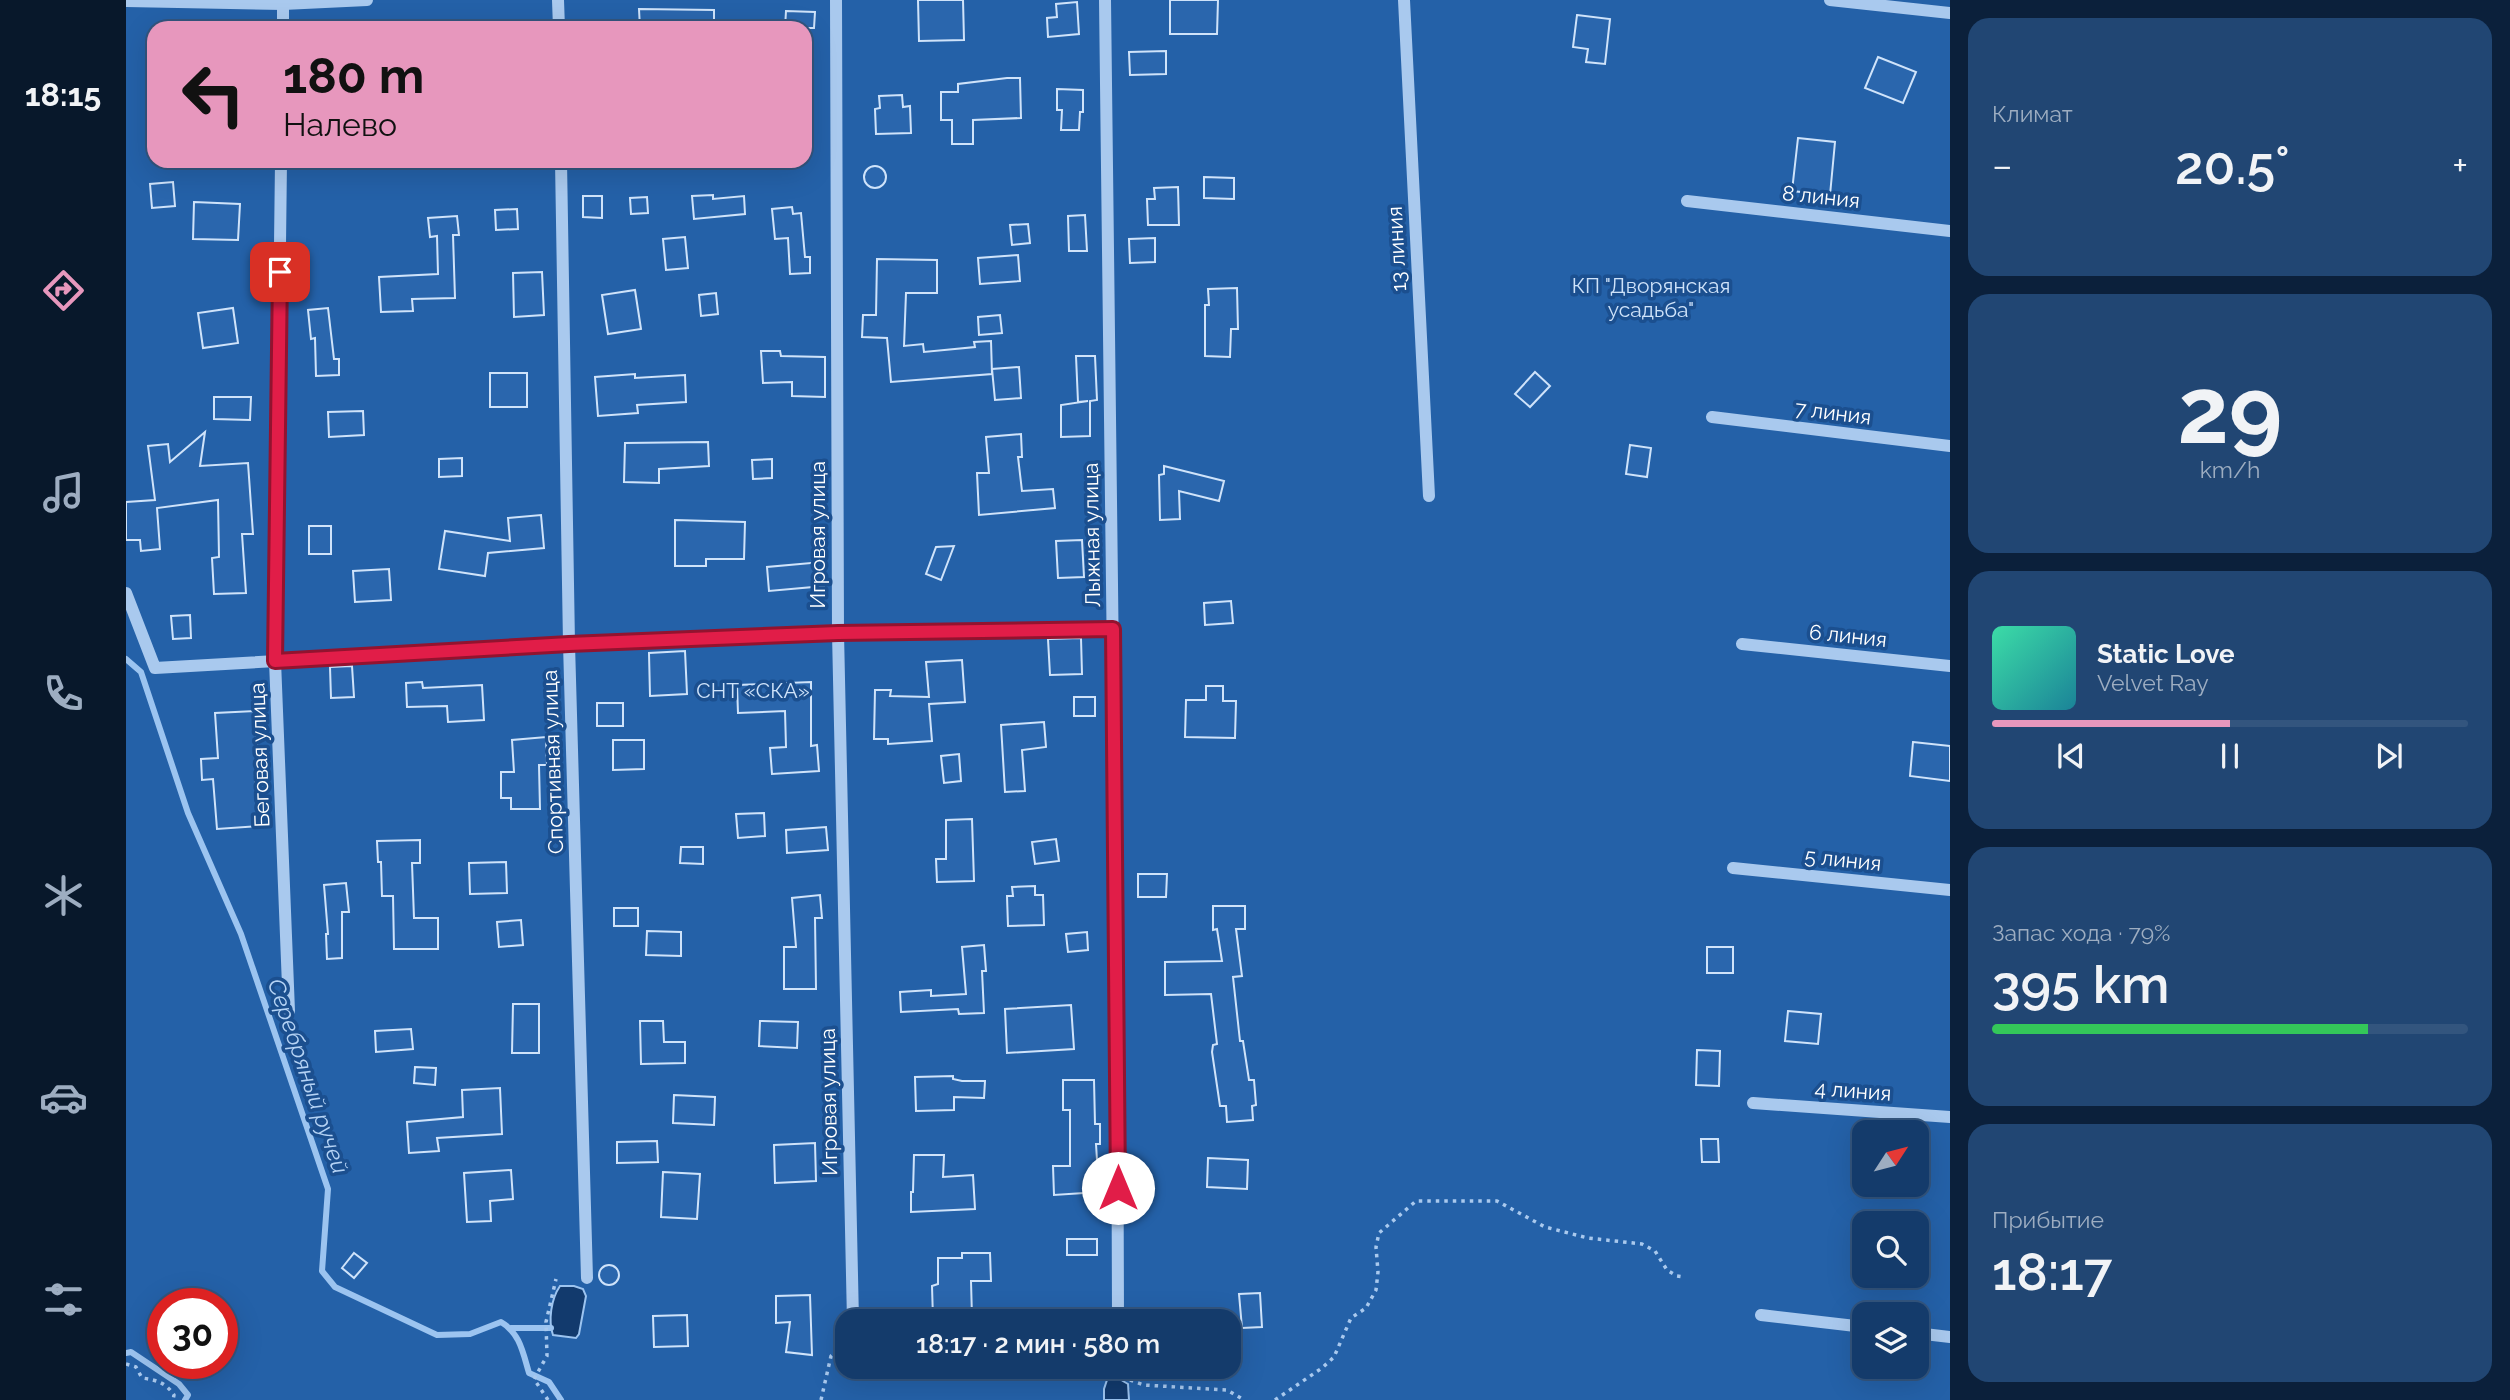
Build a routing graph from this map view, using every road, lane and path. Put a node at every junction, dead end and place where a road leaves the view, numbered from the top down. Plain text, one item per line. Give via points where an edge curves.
1 (368, 0) edge
2 (558, 0) edge
3 (836, 0) edge
4 (1105, 0) edge
5 (1404, 0) edge
6 (1830, 0) edge
7 (126, 1) edge
8 (283, 2) edge
9 (1950, 13) edge
10 (283, 21) edge
11 (559, 21) edge
12 (281, 168) edge
13 (561, 168) edge
14 (1687, 201) dead end
15 (1950, 231) edge
16 (1712, 417) dead end
17 (1950, 446) edge
18 (1429, 496) dead end
19 (126, 593) edge
20 (1113, 629) junction
21 (838, 633) junction
22 (569, 644) junction
23 (1742, 644) dead end
24 (275, 661) junction
25 (1950, 666) edge
26 (1733, 868) dead end
27 (1950, 890) edge
28 (289, 1011) dead end
29 (1753, 1103) dead end
30 (1950, 1117) edge
31 (1684, 1277) dead end
32 (587, 1278) dead end
33 (556, 1279) dead end
34 (853, 1309) edge
35 (1118, 1309) edge
36 (1761, 1315) dead end
37 (1852, 1326) edge
38 (1929, 1335) edge
39 (1950, 1337) edge
40 (835, 1352) edge
41 (126, 1364) edge
42 (1128, 1379) edge
43 (173, 1400) edge
44 (548, 1400) edge
45 (821, 1400) edge
46 (1244, 1400) edge
47 (1275, 1400) edge

1 - 8 street
2 - 11 street
3 - 21 street, Игровая улица
4 - 20 street, Лыжная улица
5 - 18 street, 13 линия
6 - 9 street
7 - 8 street
8 - 10 street
12 - 24 street, Беговая улица
13 - 22 street, Спортивная улица
14 - 15 street, 8 линия
16 - 17 street, 7 линия
19 - 24 street via 155,668
20 - 21 street
20 - 35 street, Лыжная улица
21 - 22 street
21 - 34 street, Игровая улица
22 - 24 street
22 - 32 street, Спортивная улица
23 - 25 street, 6 линия
24 - 28 street, Беговая улица
26 - 27 street, 5 линия
29 - 30 street, 4 линия
31 - 47 path via 1667,1270 1655,1251 1642,1244 1545,1227 1497,1201 1416,1201 1379,1233 1376,1290 1366,1308 1351,1318 1334,1357
33 - 44 path via 546,1328 547,1356 534,1379
36 - 37 street
38 - 39 street
40 - 45 path
41 - 43 path via 136,1367 142,1378 169,1388
42 - 46 path via 1144,1385 1227,1390

